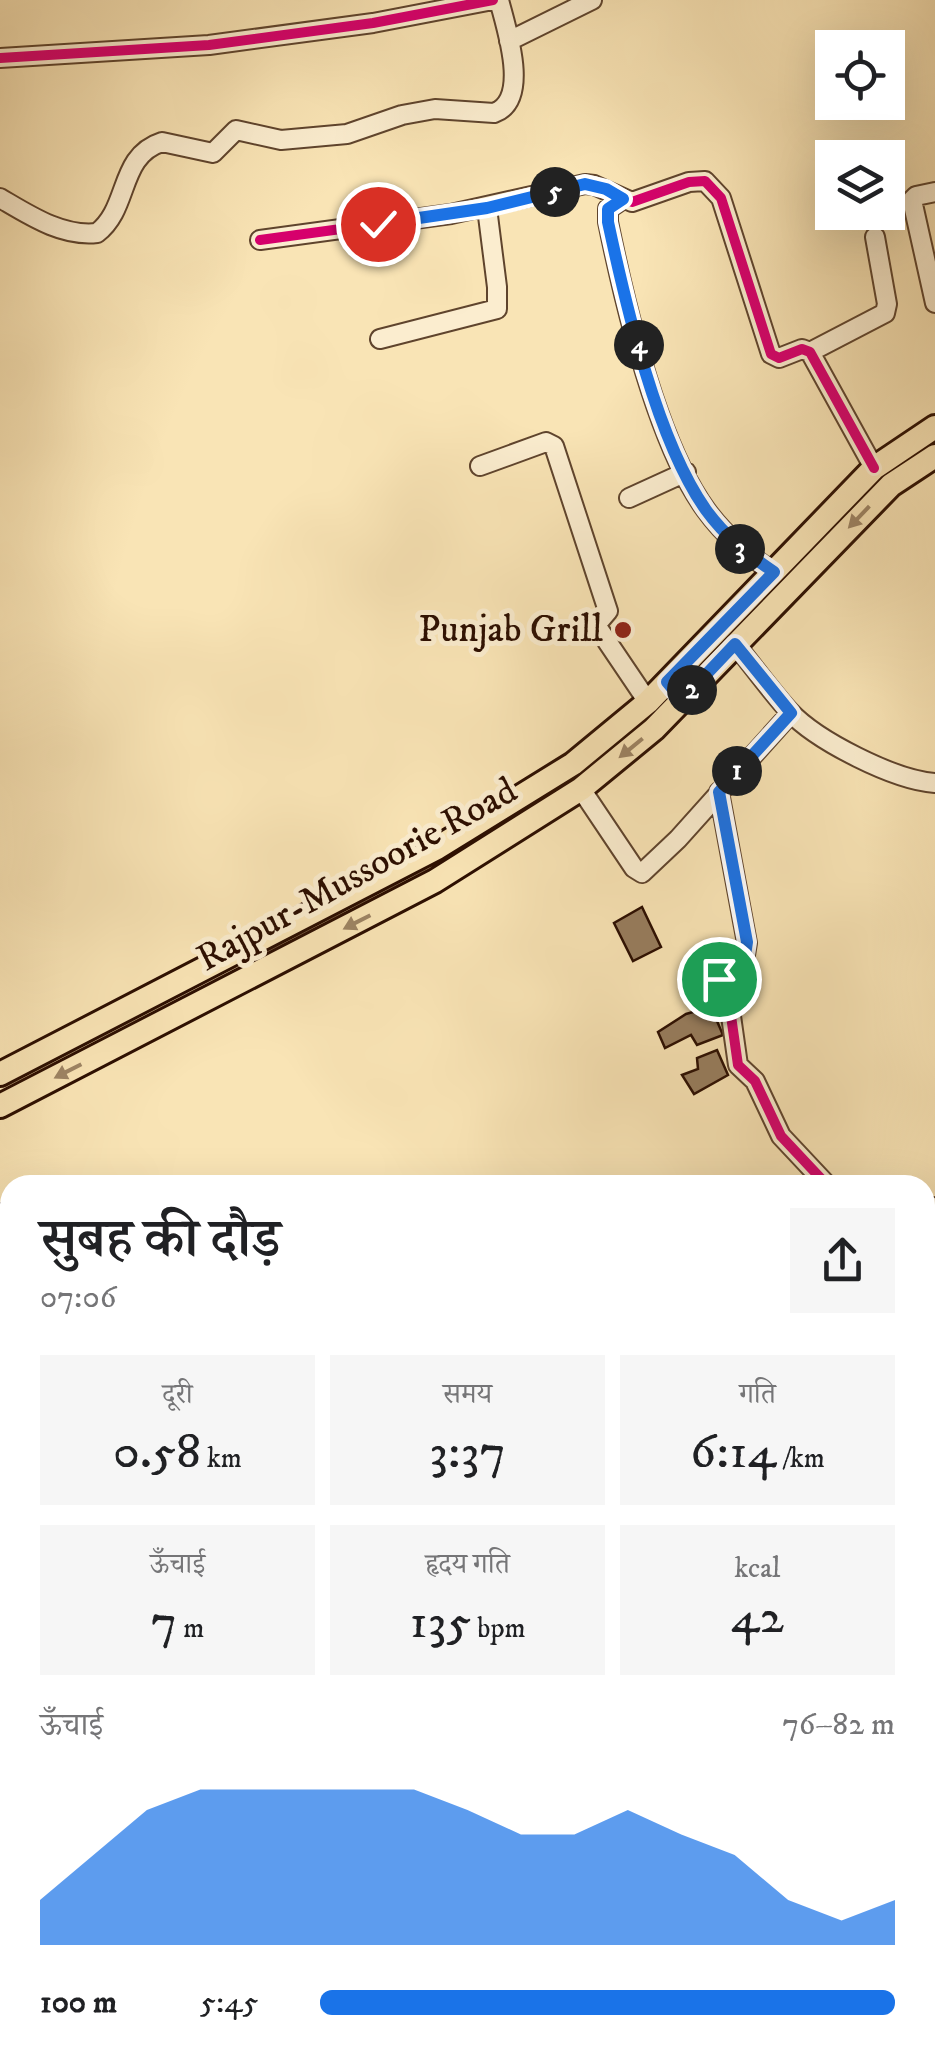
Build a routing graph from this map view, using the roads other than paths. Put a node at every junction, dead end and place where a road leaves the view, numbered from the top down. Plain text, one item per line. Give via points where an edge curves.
1 (496, 0) edge
2 (592, 0) edge
3 (509, 41) junction
4 (0, 58) edge
5 (935, 192) edge
6 (0, 198) edge
7 (623, 199) junction
8 (487, 208) junction
9 (875, 237) dead end
10 (260, 240) dead end
11 (935, 302) edge
12 (380, 339) dead end
13 (810, 352) junction
14 (935, 427) edge
15 (935, 456) edge
16 (480, 466) dead end
17 (874, 468) junction
18 (686, 472) junction
19 (629, 498) dead end
20 (774, 572) junction
21 (735, 644) junction
22 (674, 691) junction
23 (648, 702) junction
24 (791, 713) junction
25 (935, 784) edge
26 (581, 789) junction
27 (719, 792) junction
28 (0, 1074) edge
29 (0, 1106) edge
30 (817, 1175) edge

1 - 3 street
1 - 4 street via 260,39
2 - 3 street
3 - 6 street via 511,99 502,111 435,109 347,134 281,140 236,130 213,153 162,142 132,164 118,206 97,233 56,227
5 - 11 street via 912,200
7 - 8 street via 585,184
7 - 13 street via 637,202 697,180 713,186 771,354
7 - 18 street via 607,213 616,261 654,392
8 - 10 street
8 - 12 street via 496,310
9 - 13 street via 886,314
13 - 17 street
14 - 17 main road, Rajpur-Mussoorie Road
15 -> 21 main road, Rajpur-Mussoorie Road via 891,485
16 - 23 street via 546,442 554,446 608,611 596,625
17 - 20 main road, Rajpur-Mussoorie Road
18 - 19 street
18 - 20 street via 723,531
20 - 22 main road, Rajpur-Mussoorie Road
21 - 22 main road, Rajpur-Mussoorie Road
21 - 24 street
22 - 23 main road, Rajpur-Mussoorie Road
22 -> 26 main road, Rajpur-Mussoorie Road via 654,729
23 - 28 main road, Rajpur-Mussoorie Road via 573,764 437,848
24 - 25 street via 818,735 889,771
24 - 27 street
26 - 27 street via 639,873
26 -> 29 main road, Rajpur-Mussoorie Road via 435,881
27 - 30 street via 747,942 745,955 719,979 730,1008 735,1058 755,1082 780,1136

